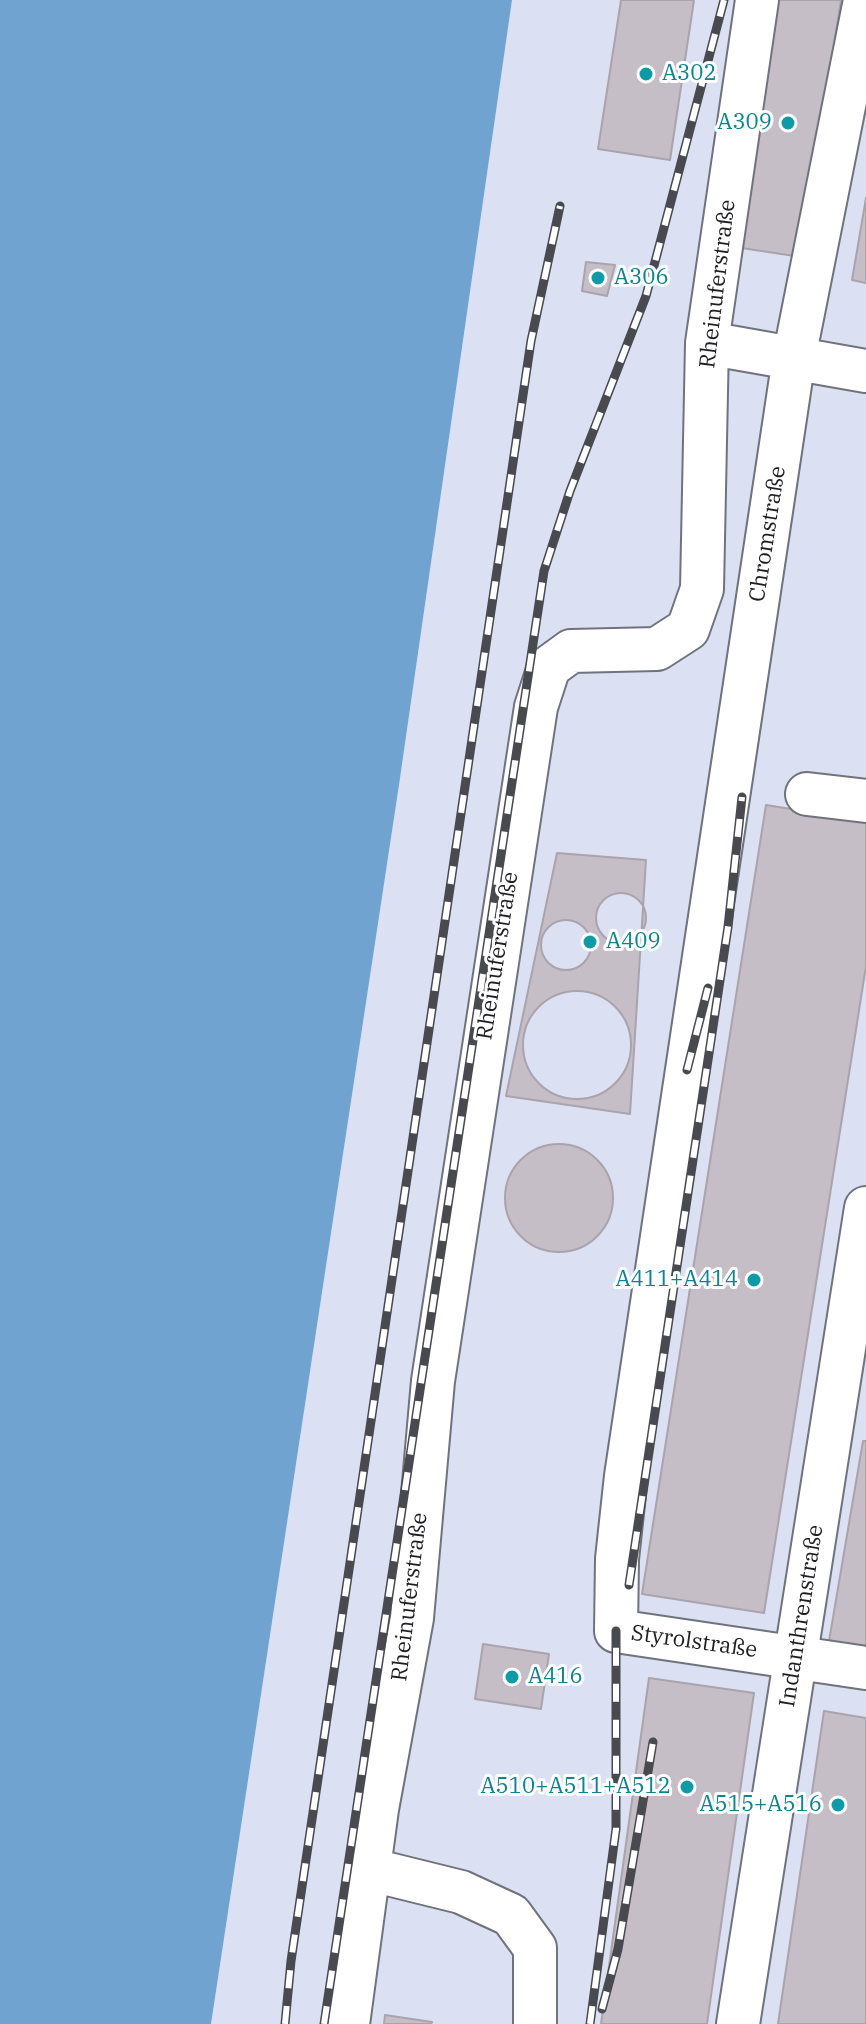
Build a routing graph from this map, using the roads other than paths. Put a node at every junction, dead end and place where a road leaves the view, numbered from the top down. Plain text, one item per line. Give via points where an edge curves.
1 (757, 0) edge
2 (864, 15) edge
3 (707, 343) junction
4 (794, 358) junction
5 (866, 371) edge
6 (807, 794) dead end
7 (866, 801) edge
8 (866, 1208) edge
9 (852, 1392) edge
10 (616, 1631) joint
11 (796, 1657) junction
12 (866, 1668) edge
13 (372, 1870) junction
14 (348, 2024) edge
15 (535, 2024) edge
16 (738, 2024) edge

1 - 3 street, Rheinuferstraße
2 - 4 street, Chromstraße
3 - 4 street
3 - 13 street, Rheinuferstraße via 702,589 688,629 657,649 571,651 549,667 536,707 433,1381 412,1618 377,1809
4 - 5 street
4 - 10 street, Chromstraße via 626,1476
6 - 7 street
8 - 9 street, Indanthrenstraße
9 - 11 street, Indanthrenstraße
10 - 11 street, Styrolstraße
11 - 12 street, Styrolstraße
11 - 16 street, Indanthrenstraße
13 - 14 street, Rheinuferstraße
13 - 15 street via 461,1892 511,1915 535,1948

